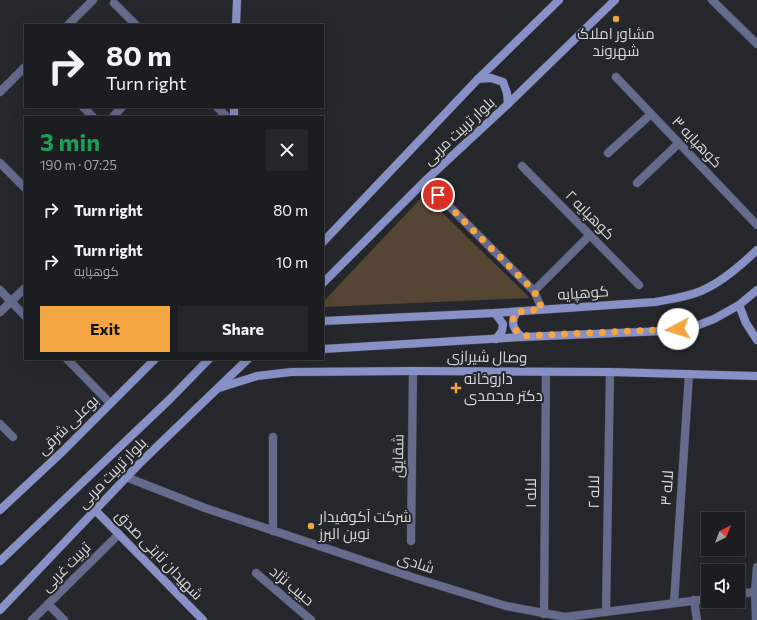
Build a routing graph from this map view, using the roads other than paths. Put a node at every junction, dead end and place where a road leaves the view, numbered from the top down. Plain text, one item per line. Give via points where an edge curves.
1 (93, 0) edge
2 (237, 0) edge
3 (559, 0) edge
4 (615, 0) edge
5 (712, 0) edge
6 (114, 3) dead end
7 (69, 24) edge
8 (135, 24) edge
9 (236, 24) edge
10 (757, 44) edge
11 (24, 68) edge
12 (616, 77) dead end
13 (478, 79) junction
14 (0, 92) edge
15 (508, 104) junction
16 (84, 108) edge
17 (121, 108) edge
18 (218, 108) edge
19 (651, 114) junction
20 (92, 116) edge
21 (114, 116) edge
22 (226, 116) edge
23 (679, 143) junction
24 (608, 153) dead end
25 (0, 163) edge
26 (522, 166) dead end
27 (638, 182) dead end
28 (24, 187) edge
29 (438, 195) dead end
30 (757, 225) edge
31 (590, 235) junction
32 (324, 241) edge
33 (757, 250) edge
34 (324, 282) edge
35 (639, 285) dead end
36 (24, 289) edge
37 (0, 290) edge
38 (757, 290) edge
39 (534, 291) junction
40 (11, 302) junction
41 (739, 304) junction
42 (542, 309) junction
43 (0, 312) edge
44 (516, 312) junction
45 (495, 313) junction
46 (24, 315) edge
47 (324, 321) edge
48 (522, 336) junction
49 (496, 339) junction
50 (757, 340) edge
51 (324, 349) edge
52 (68, 360) edge
53 (154, 360) edge
54 (209, 360) edge
55 (247, 360) edge
56 (413, 370) junction
57 (546, 372) junction
58 (610, 372) junction
59 (689, 374) junction
60 (757, 376) edge
61 (219, 388) junction
62 (110, 403) junction
63 (0, 424) edge
64 (13, 437) dead end
65 (273, 437) dead end
66 (126, 477) junction
67 (0, 510) edge
68 (95, 510) junction
69 (273, 531) junction
70 (119, 534) junction
71 (411, 541) dead end
72 (0, 561) edge
73 (757, 567) edge
74 (256, 573) dead end
75 (755, 592) junction
76 (745, 593) edge
77 (701, 599) edge
78 (694, 600) junction
79 (674, 603) junction
80 (48, 604) junction
81 (0, 610) edge
82 (606, 612) junction
83 (544, 614) junction
84 (565, 619) edge
85 (32, 620) edge
86 (64, 620) edge
87 (203, 620) edge
88 (311, 620) edge
89 (697, 620) edge
90 (756, 620) edge

1 - 7 street
2 - 9 main road
3 - 13 main road, بلوار تربیت مربی
4 - 15 main road, بلوار تربیت مربی
5 - 10 street
6 - 8 street
11 - 14 street
12 - 19 street, کوهپایه ۳
13 - 15 main road via 491,78 503,82
13 - 32 main road, بلوار تربیت مربی
15 - 34 main road, بلوار تربیت مربی via 425,181
16 - 20 street
17 - 21 street
18 - 22 street
19 - 23 street, کوهپایه ۳
19 - 24 street
23 - 27 street
23 - 30 street, کوهپایه ۳
25 - 28 street
26 - 31 street, کوهپایه ۲
29 - 39 street
31 - 35 street, کوهپایه ۲
31 - 39 street
33 - 42 main road, کوهپایه via 702,290 680,298 655,302
36 - 40 street
37 - 40 street
38 - 41 main road
39 - 42 street
40 - 43 street
40 - 46 street
41 - 48 main road via 714,319 691,328
41 - 50 main road via 746,323
42 - 44 main road, کوهپایه
44 - 45 main road, کوهپایه
44 - 48 main road via 512,324 515,331
45 - 47 main road, کوهپایه
45 - 49 main road via 503,324 502,332
48 - 49 main road
49 - 51 main road
52 - 62 street
53 - 62 main road, بوعلی شرقی
54 - 72 main road, بلوار تربیت مربی
55 - 61 main road, بلوار تربیت مربی
56 - 57 main road, وصال شیرازی
56 - 61 main road, وصال شیرازی via 291,372 258,376
56 - 71 street, شقایق
57 - 58 main road, وصال شیرازی
57 - 83 street, لاله ۱
58 - 59 main road, وصال شیرازی
58 - 82 street, لاله ۲
59 - 60 main road, وصال شیرازی
59 - 79 street, لاله ۳
61 - 66 main road, بلوار تربیت مربی
62 - 67 main road, بوعلی شرقی
63 - 64 street
65 - 69 street
66 - 68 main road, بلوار تربیت مربی
66 - 69 street, شادی
68 - 70 main road, شهیدان ثابتی صدق
68 - 81 main road, بلوار تربیت مربی
69 - 83 street, شادی via 506,606
70 - 80 street, تربیت غربی
70 - 87 main road, شهیدان ثابتی صدق
73 - 75 street
74 - 88 street, حبیب نژاد
75 - 76 street
75 - 90 street
77 - 78 street, شادی
78 - 79 street, شادی
78 - 89 street
79 - 82 street, شادی
80 - 85 street, تربیت غربی
80 - 86 street
82 - 84 street, شادی
83 - 84 street, شادی

